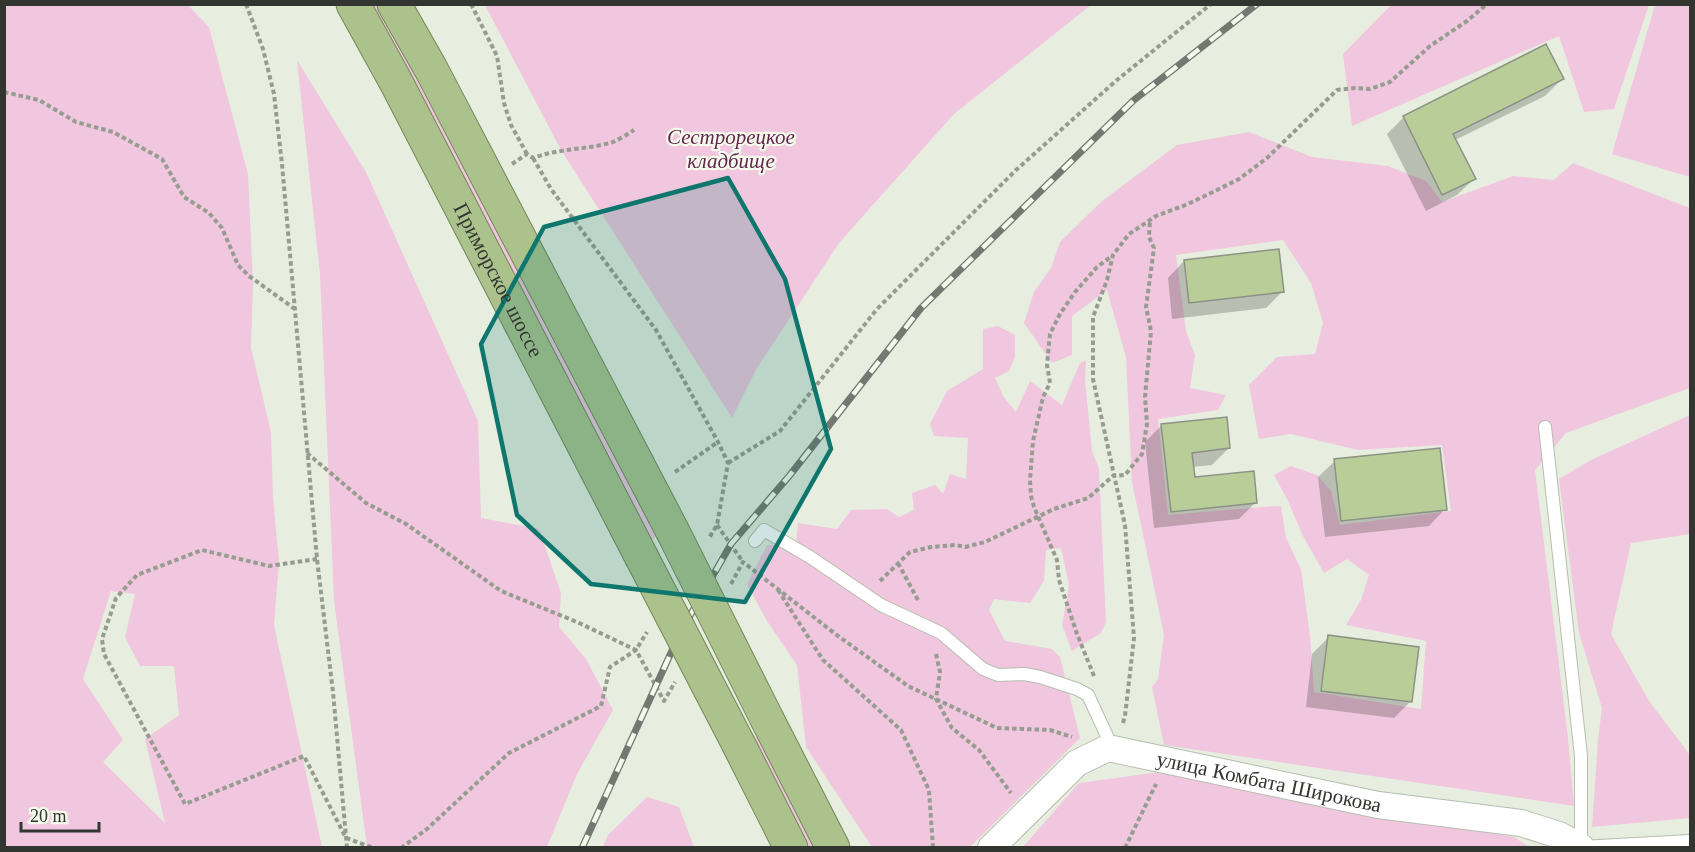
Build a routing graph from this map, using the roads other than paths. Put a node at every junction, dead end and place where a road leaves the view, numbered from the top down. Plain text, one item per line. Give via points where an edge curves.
1 (353, 4) edge
2 (394, 4) edge
3 (1545, 427) dead end
4 (755, 541) dead end
5 (1113, 749) junction
6 (1690, 841) edge
7 (1581, 847) edge
8 (791, 848) edge
9 (833, 848) edge
10 (991, 848) edge

1 - 8 highway, Приморское шоссе, bridge
2 - 9 highway, Приморское шоссе, bridge via 672,530
3 - 7 lane via 1581,756
4 - 5 lane via 764,530 881,605 941,633 983,669 998,675 1040,677 1088,695
5 - 7 street, улица Комбата Широкова via 1378,805 1521,823
5 - 10 street via 1107,748 1077,763
6 - 7 lane

